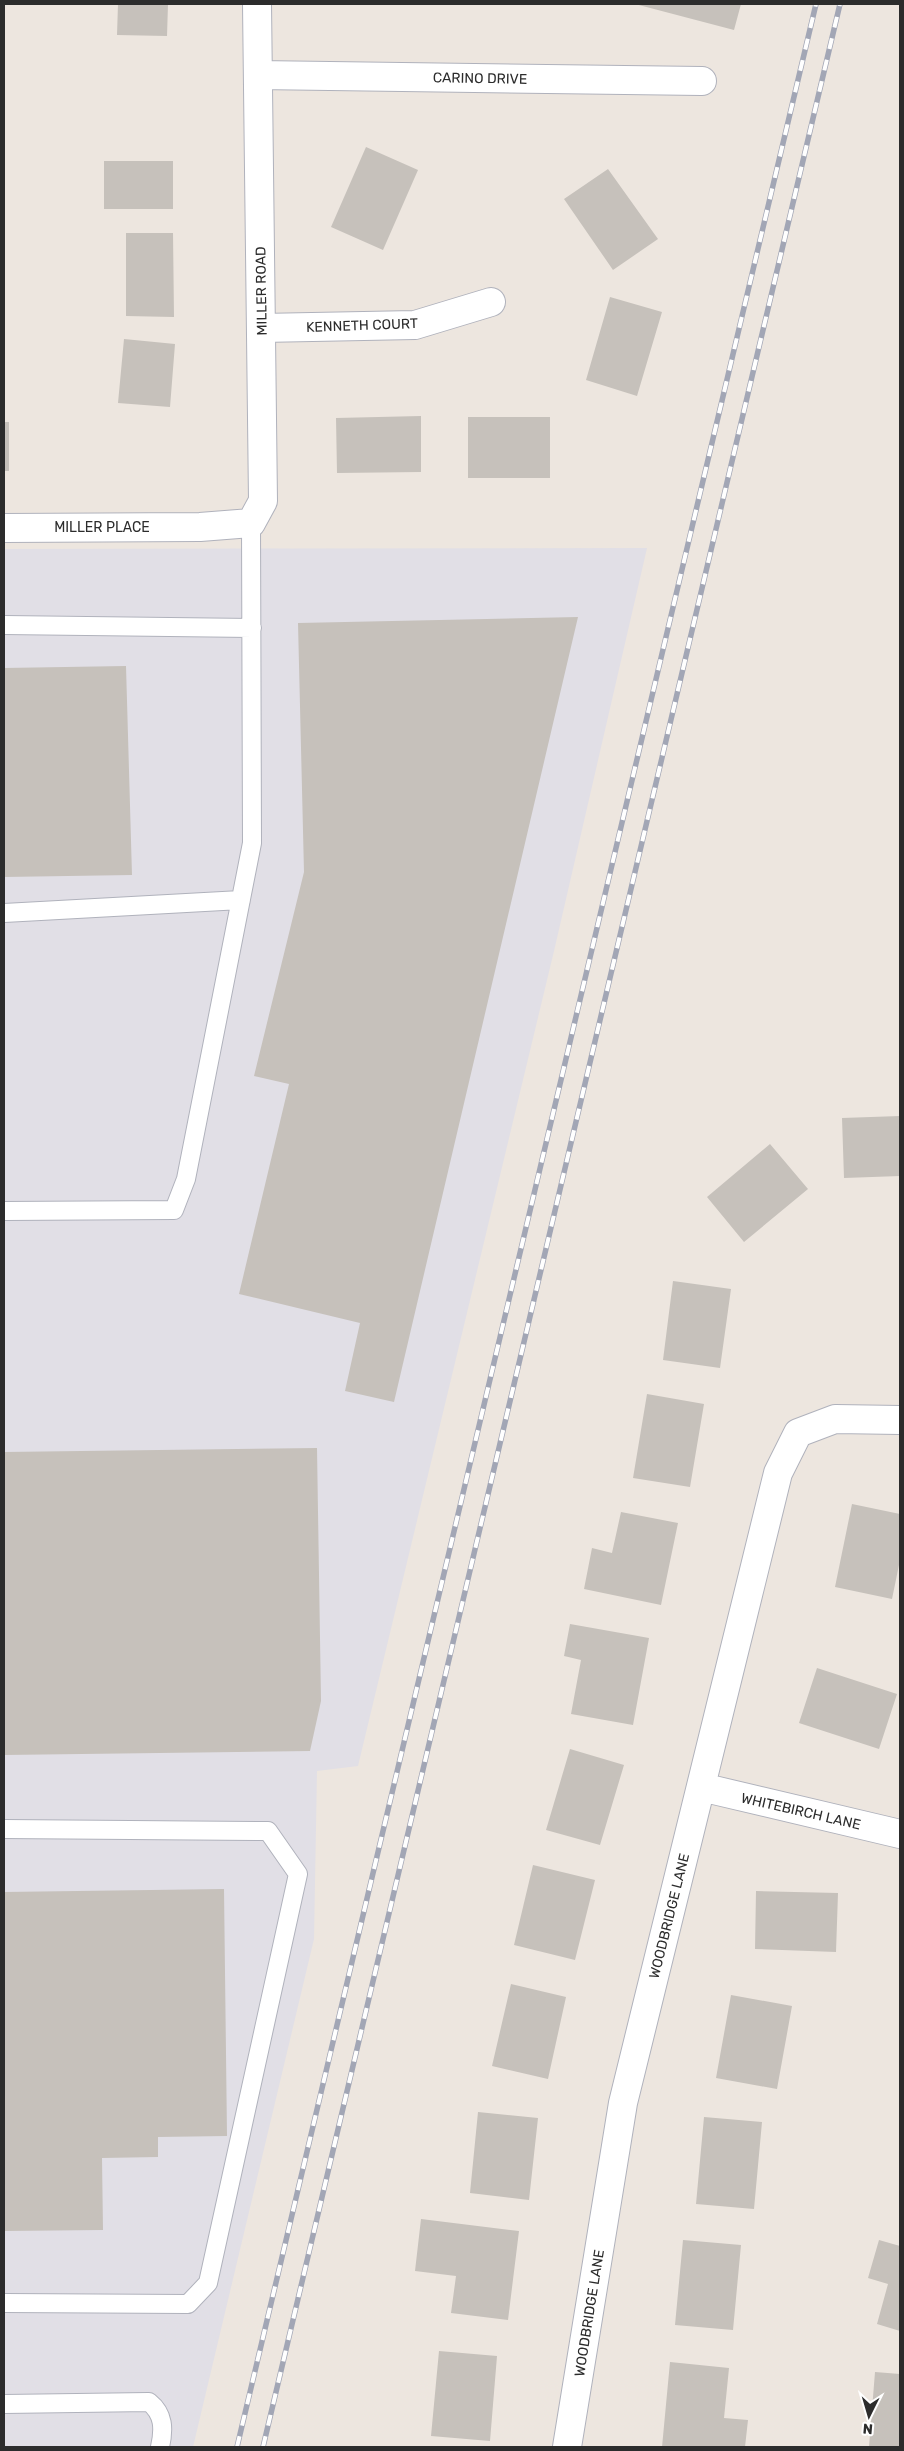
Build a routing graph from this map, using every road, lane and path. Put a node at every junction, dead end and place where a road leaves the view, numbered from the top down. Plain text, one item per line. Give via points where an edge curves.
1 (257, 4) edge
2 (258, 76) junction
3 (702, 81) dead end
4 (491, 302) dead end
5 (261, 328) junction
6 (251, 523) junction
7 (4, 528) edge
8 (4, 625) edge
9 (252, 628) junction
10 (241, 900) junction
11 (4, 913) edge
12 (4, 1211) edge
13 (900, 1420) edge
14 (701, 1788) junction
15 (4, 1829) edge
16 (900, 1834) edge
17 (4, 2303) edge
18 (4, 2404) edge
19 (160, 2447) edge
20 (567, 2447) edge

1 - 2 street, MILLER ROAD
2 - 3 street, CARINO DRIVE
2 - 5 street, MILLER ROAD
4 - 5 street, KENNETH COURT via 416,325
5 - 6 street, MILLER ROAD via 263,501
6 - 7 street, MILLER PLACE via 200,527
6 - 9 lane
8 - 9 lane
9 - 10 lane via 252,843
10 - 11 lane
10 - 12 lane via 186,1179 174,1210
13 - 14 street, WOODBRIDGE LANE via 835,1418 798,1432 778,1473
14 - 16 street, WHITEBIRCH LANE
14 - 20 street, WOODBRIDGE LANE via 624,2103
15 - 17 lane via 268,1830 298,1874 208,2283 188,2304
18 - 19 lane via 149,2402 157,2408 163,2420

